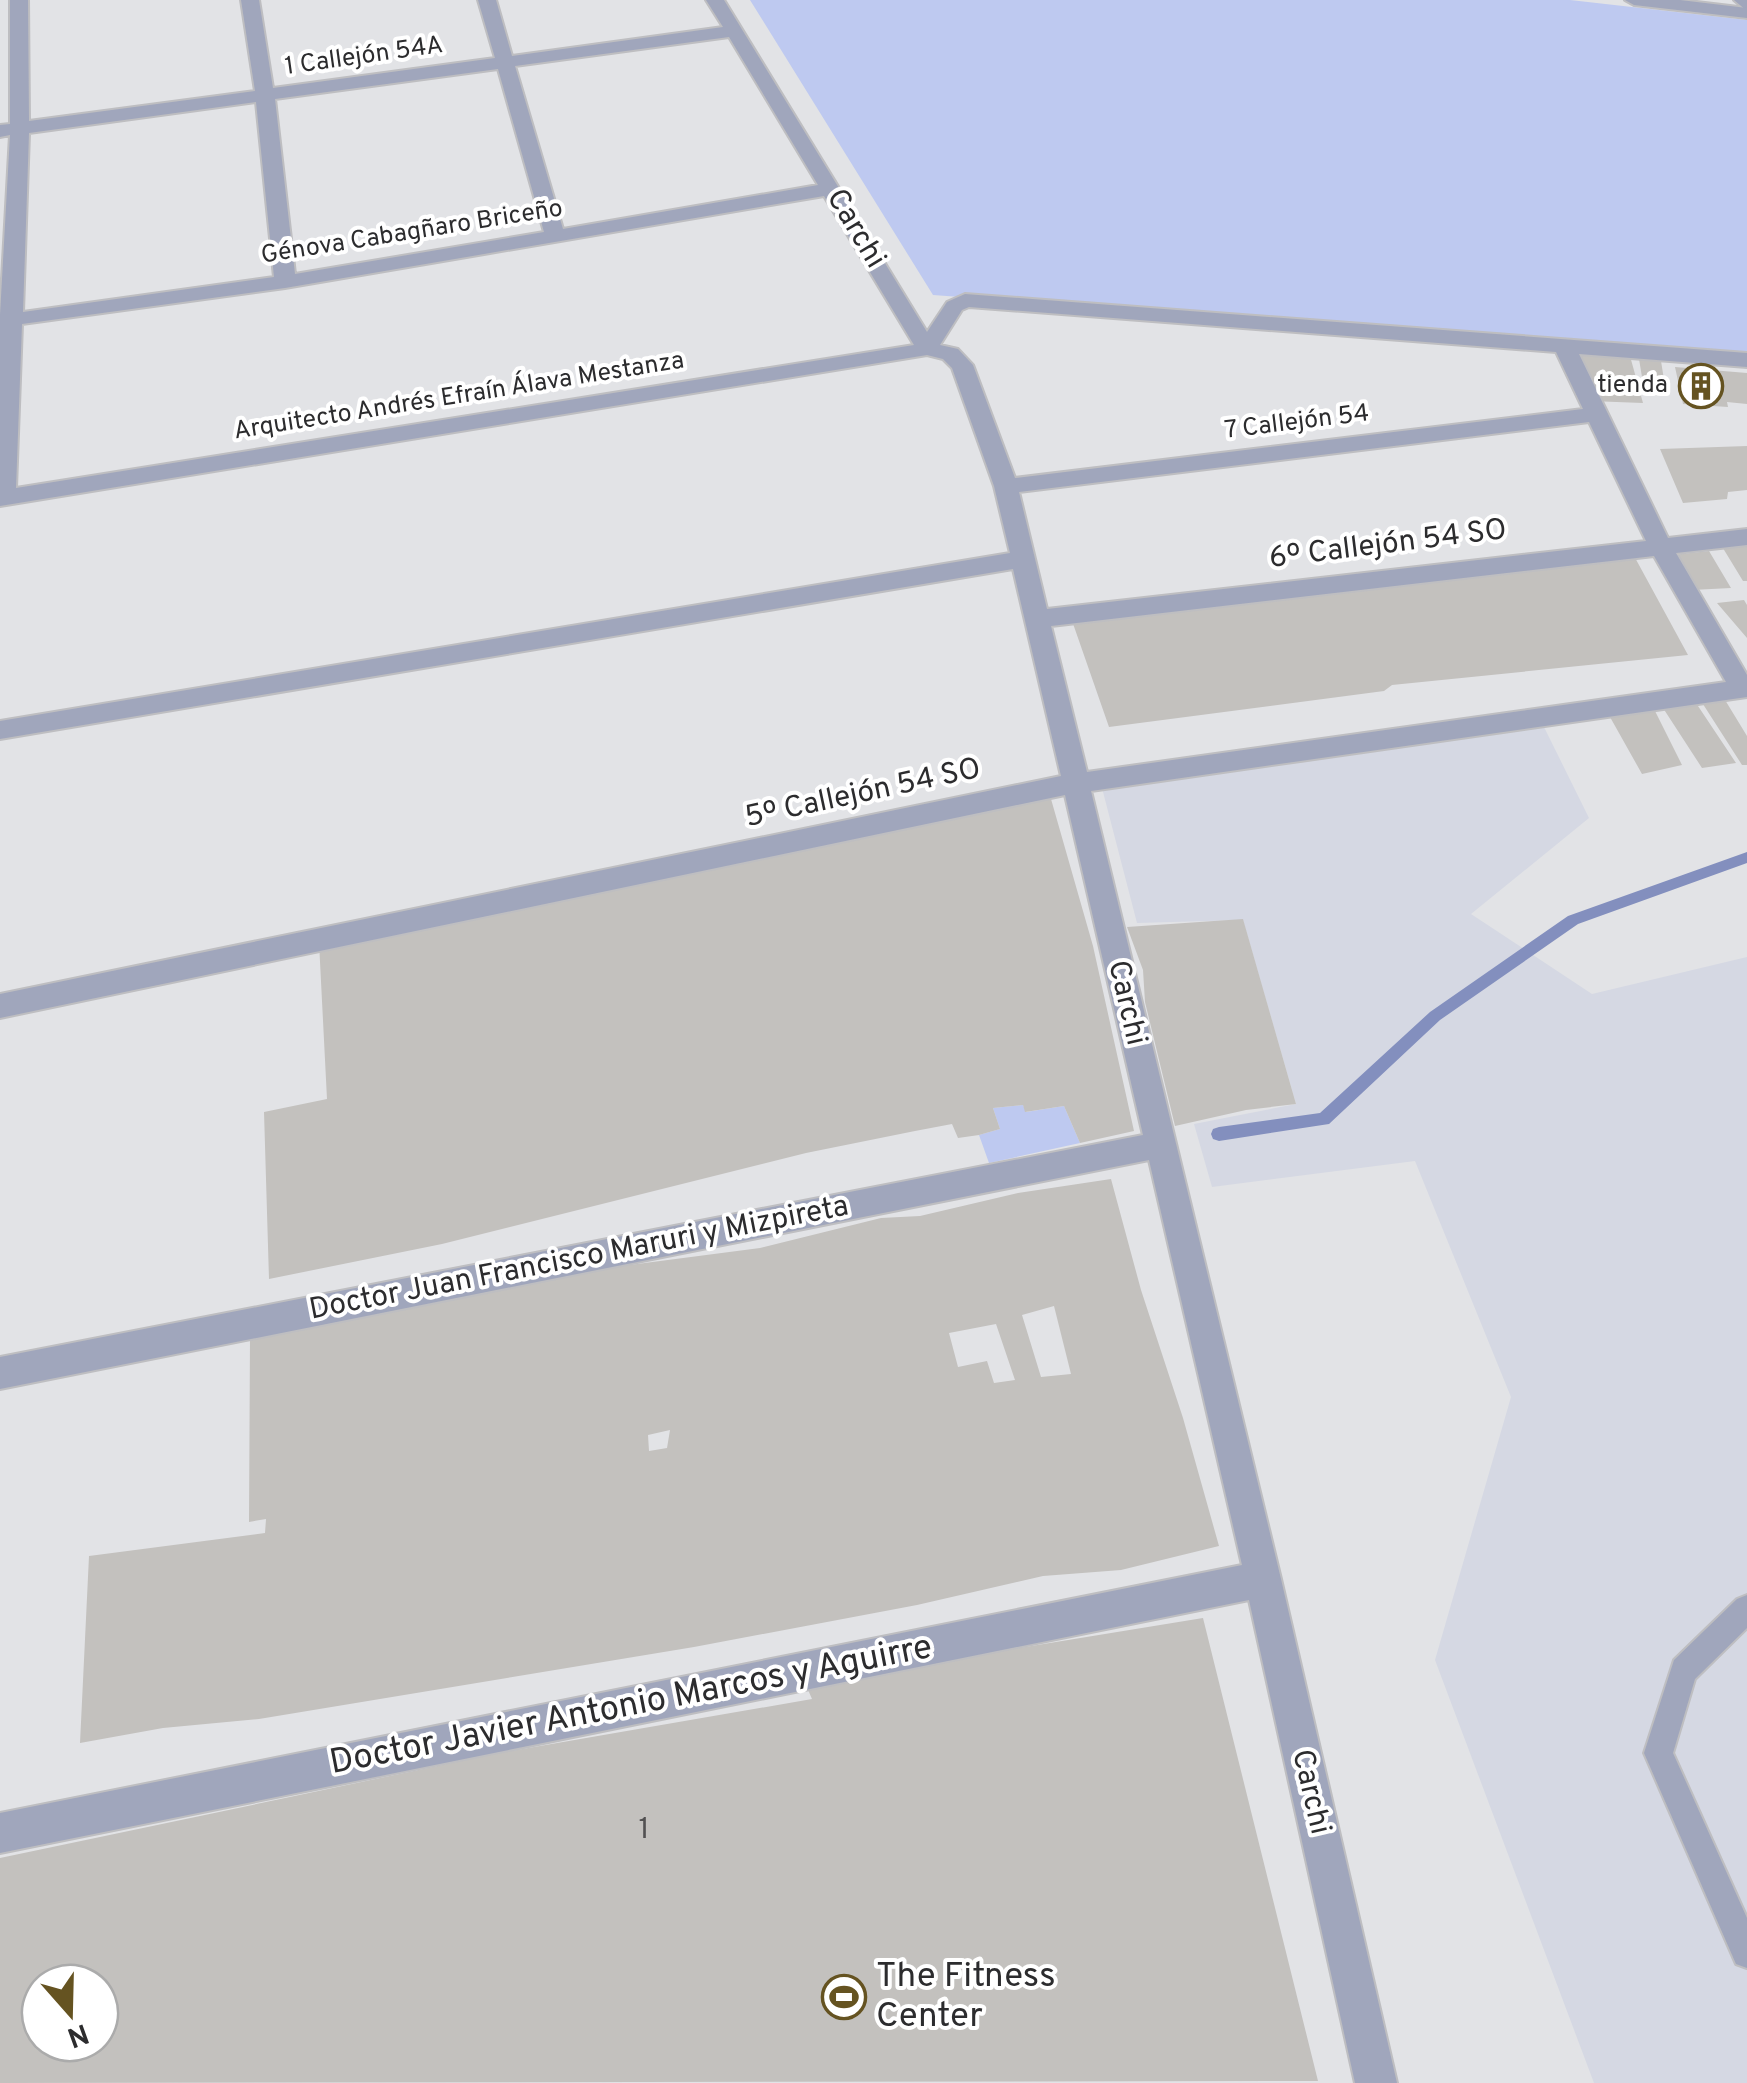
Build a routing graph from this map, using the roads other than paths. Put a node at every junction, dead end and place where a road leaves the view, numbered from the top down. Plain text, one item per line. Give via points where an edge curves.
1 (20, 0) edge
2 (250, 0) edge
3 (487, 0) edge
4 (715, 0) edge
5 (1634, 0) edge
6 (1741, 0) edge
7 (1747, 10) edge
8 (734, 31) junction
9 (506, 62) junction
10 (265, 95) junction
11 (10, 130) edge
12 (831, 188) junction
13 (556, 238) junction
14 (284, 282) junction
15 (6, 320) edge
16 (1565, 347) junction
17 (926, 349) junction
18 (1747, 360) edge
19 (1594, 414) junction
20 (1006, 486) junction
21 (2, 498) edge
22 (1747, 537) edge
23 (1660, 546) junction
24 (1023, 560) junction
25 (1036, 619) junction
26 (1745, 688) edge
27 (0, 730) edge
28 (1075, 783) junction
29 (0, 1006) edge
30 (1159, 1145) junction
31 (0, 1373) edge
32 (1262, 1579) junction
33 (1747, 1609) edge
34 (0, 1833) edge
35 (1747, 1953) edge
36 (1376, 2083) edge

1 - 11 street
2 - 10 street
3 - 9 street
4 - 8 street, Carchi
5 - 7 street
6 - 7 lane
8 - 9 street, 1 Callejón 54A
8 - 12 street, Carchi
9 - 10 street, 1 Callejón 54A
9 - 13 street
10 - 11 street, 1 Callejón 54A
10 - 14 street
11 - 15 street
12 - 13 street, Génova Cabagñaro Briceño
12 - 17 street, Carchi
13 - 14 street, Génova Cabagñaro Briceño
14 - 15 street, Génova Cabagñaro Briceño
15 - 21 street
16 - 17 street via 965,300
16 - 18 street
16 - 19 street
17 - 20 street, Carchi via 950,354 962,365
17 - 21 street, Arquitecto Andrés Efraín Álava Mestanza
19 - 20 street, 7 Callejón 54
19 - 23 street
20 - 24 street, Carchi
22 - 23 street, 6º Callejón 54 SO
23 - 25 street, 6º Callejón 54 SO
23 - 26 street
24 - 25 street, Carchi
24 - 27 street
25 - 28 street, Carchi
26 - 28 street, 5º Callejón 54 SO
28 - 29 street, 5º Callejón 54 SO
28 - 30 street, Carchi
30 - 31 street, Doctor Juan Francisco Maruri y Mizpireta
30 - 32 street, Carchi
32 - 34 street, Doctor Javier Antonio Marcos y Aguirre
32 - 36 street, Carchi
33 - 35 lane via 1684,1670 1658,1753

